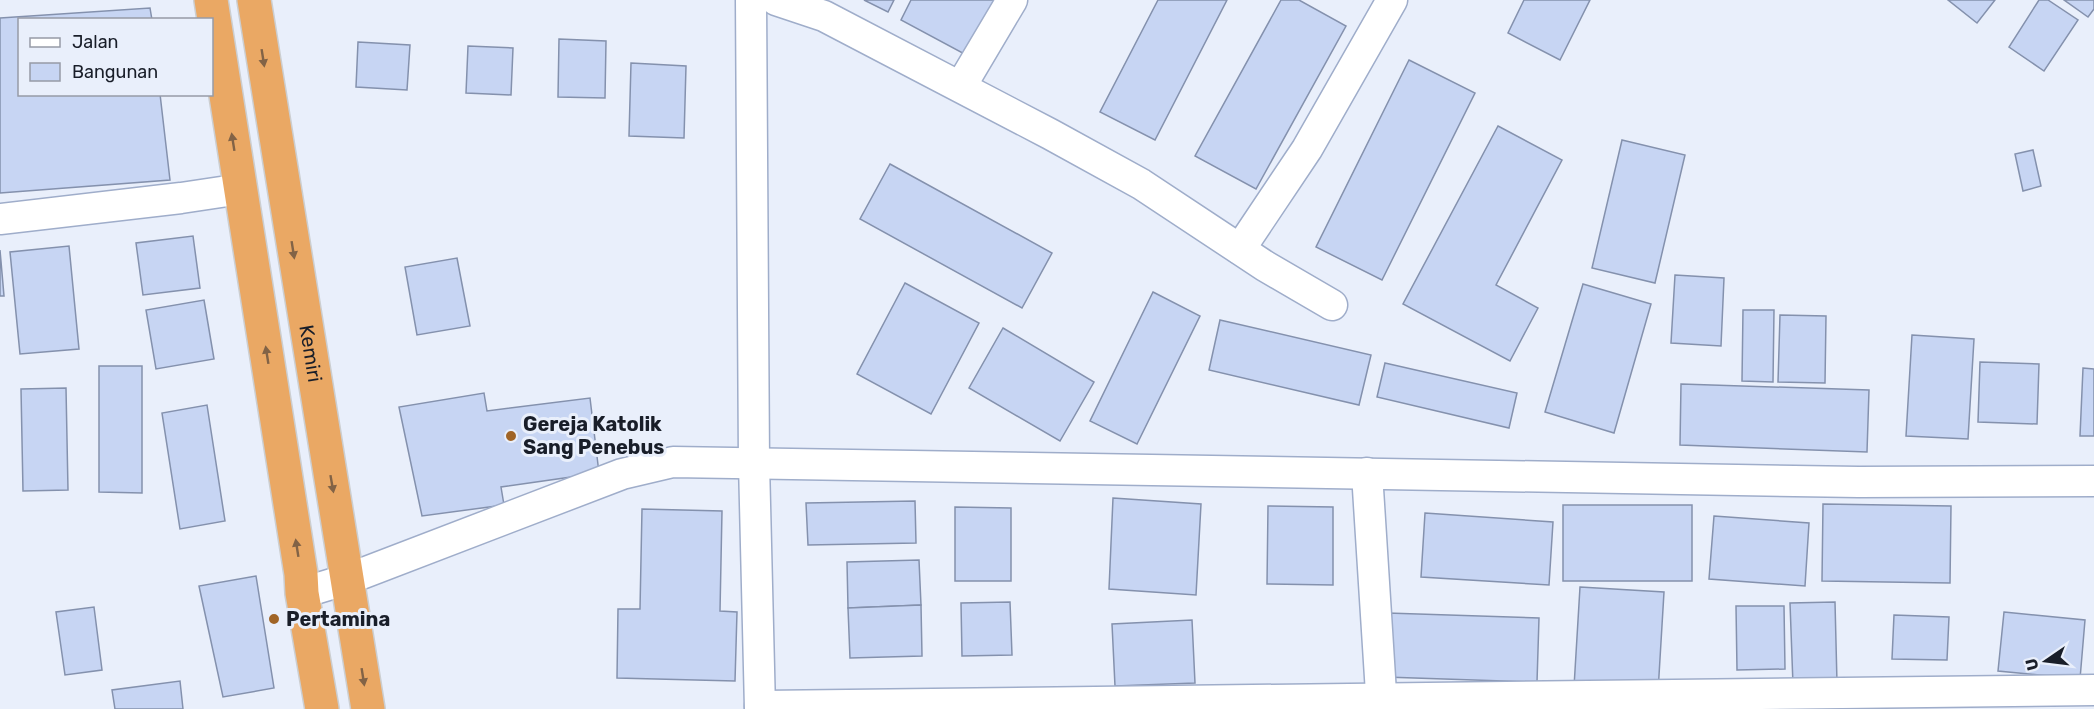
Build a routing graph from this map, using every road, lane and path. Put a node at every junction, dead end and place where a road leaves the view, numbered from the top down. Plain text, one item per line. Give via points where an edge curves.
1 (211, 0) edge
2 (254, 0) edge
3 (751, 0) edge
4 (776, 0) edge
5 (1012, 0) edge
6 (1392, 0) edge
7 (961, 86) junction
8 (241, 189) junction
9 (0, 219) edge
10 (1240, 249) junction
11 (1332, 305) dead end
12 (325, 445) junction
13 (282, 450) junction
14 (754, 463) junction
15 (1367, 473) junction
16 (2094, 481) edge
17 (348, 579) junction
18 (302, 593) junction
19 (2094, 690) edge
20 (1382, 705) edge
21 (760, 708) edge
22 (322, 709) edge
23 (368, 709) edge

8 -> 1 highway
2 -> 12 highway, Kemiri
3 - 14 street
4 - 7 street via 824,16
5 - 7 street
6 - 10 street via 1307,148
7 - 10 street via 1141,184
8 - 9 street
13 -> 8 highway
10 - 11 street
12 - 13 highway
12 -> 17 highway, Kemiri
18 -> 13 highway
14 - 15 street
14 - 17 street via 673,462 639,468
14 - 21 street
15 - 16 street via 1860,482
15 - 20 street
17 - 18 street
17 -> 23 highway, Kemiri
18 - 22 highway
19 - 20 street
20 - 21 street

